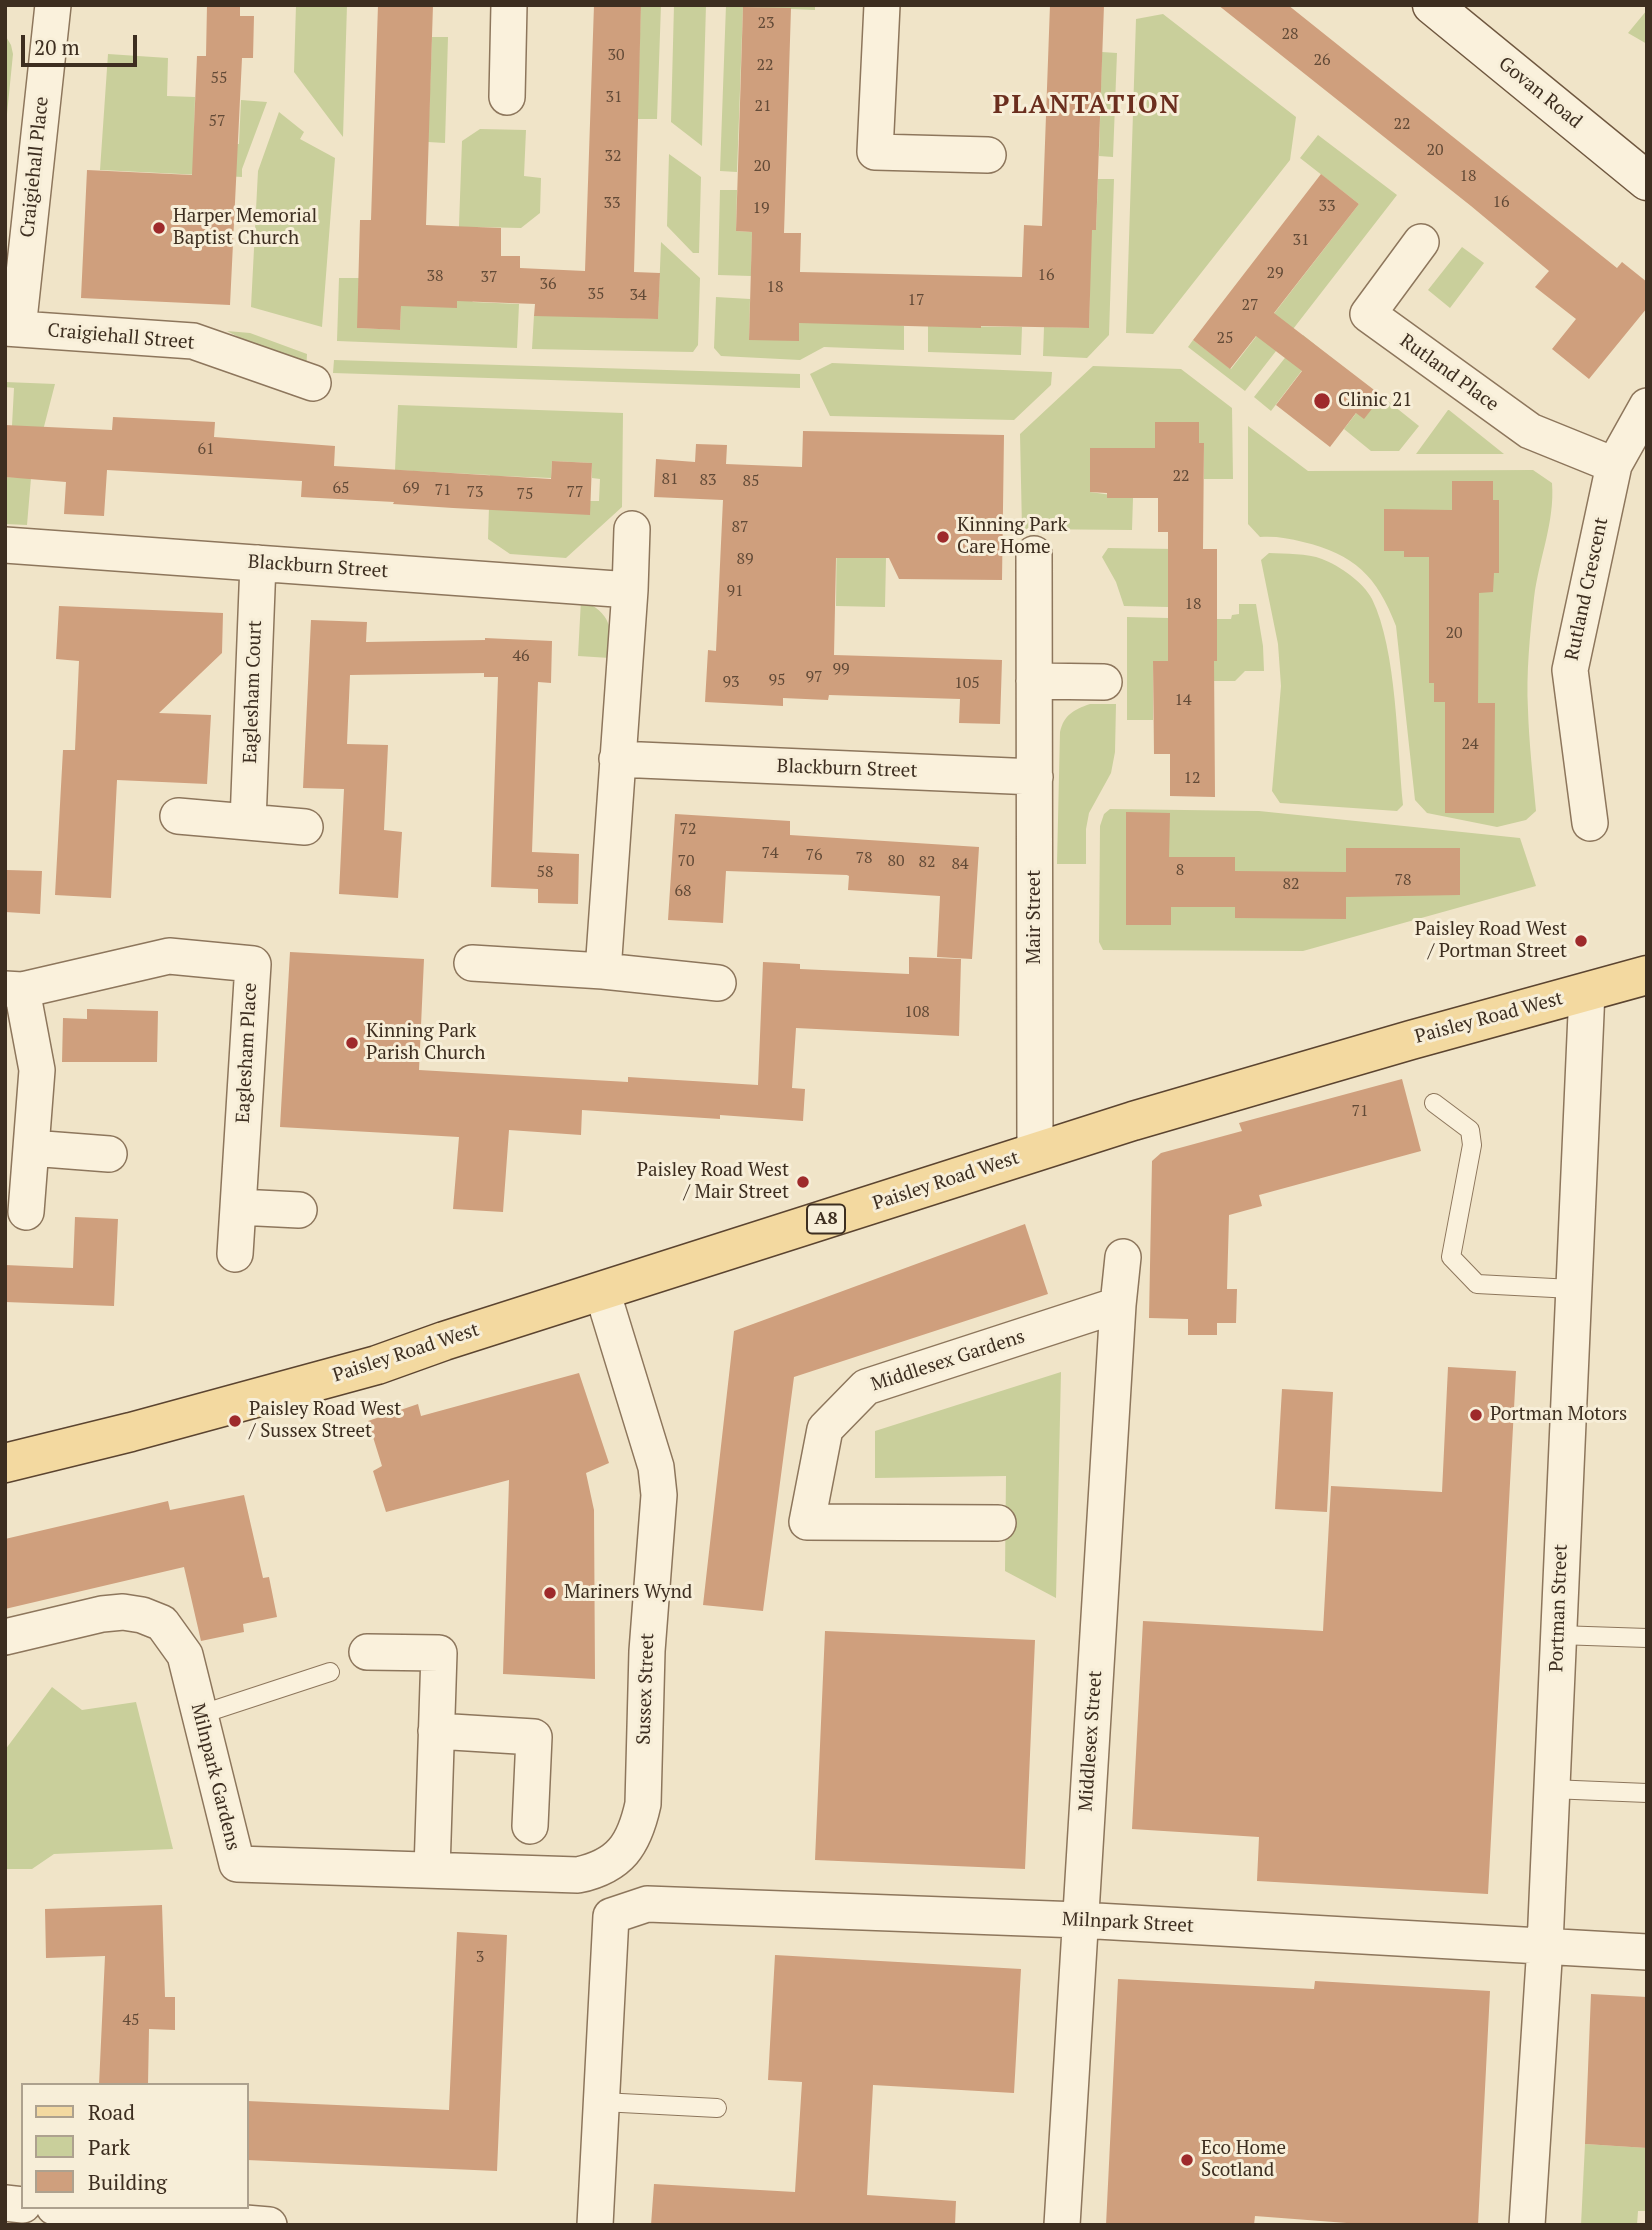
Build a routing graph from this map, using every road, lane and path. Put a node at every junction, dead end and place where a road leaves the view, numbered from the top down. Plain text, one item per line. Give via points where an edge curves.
1 (53, 5) edge
2 (509, 5) edge
3 (882, 5) edge
4 (1432, 5) edge
5 (507, 97) dead end
6 (988, 155) dead end
7 (1647, 181) edge
8 (1422, 242) dead end
9 (12, 328) edge
10 (313, 383) dead end
11 (1647, 405) edge
12 (1614, 465) junction
13 (632, 529) dead end
14 (5, 545) edge
15 (1034, 554) dead end
16 (258, 563) junction
17 (630, 590) junction
18 (1034, 681) junction
19 (1104, 682) dead end
20 (617, 759) junction
21 (1035, 777) junction
22 (178, 816) dead end
23 (248, 822) junction
24 (1590, 823) dead end
25 (305, 827) dead end
26 (472, 963) dead end
27 (603, 971) junction
28 (1647, 975) edge
29 (718, 983) dead end
30 (14, 990) edge
31 (1587, 991) junction
32 (1434, 1103) dead end
33 (30, 1148) junction
34 (1035, 1152) junction
35 (109, 1154) dead end
36 (239, 1207) junction
37 (299, 1210) dead end
38 (26, 1212) dead end
39 (235, 1254) dead end
40 (1123, 1257) dead end
41 (1572, 1289) junction
42 (602, 1291) junction
43 (1118, 1305) junction
44 (5, 1463) edge
45 (998, 1523) dead end
46 (1558, 1635) junction
47 (5, 1637) edge
48 (1647, 1639) edge
49 (367, 1652) dead end
50 (330, 1672) dead end
51 (199, 1715) junction
52 (436, 1731) junction
53 (1551, 1789) junction
54 (1647, 1793) edge
55 (530, 1826) dead end
56 (432, 1871) junction
57 (599, 1871) joint
58 (1079, 1920) junction
59 (1545, 1945) junction
60 (1647, 1951) edge
61 (602, 2102) junction
62 (717, 2108) dead end
63 (78, 2209) edge
64 (269, 2225) edge
65 (595, 2225) edge
66 (1062, 2225) edge
67 (1528, 2225) edge

1 - 9 street, Craigiehall Place
2 - 5 street
3 - 6 street via 875,152
4 - 7 street, Govan Road
8 - 12 street, Rutland Place via 1368,314 1530,431
9 - 10 street, Craigiehall Street via 193,341
11 - 12 street, Rutland Crescent
12 - 24 street, Rutland Crescent via 1570,670
13 - 17 street
14 - 16 street, Blackburn Street
15 - 18 street, Mair Street
16 - 17 street, Blackburn Street
16 - 23 street, Eaglesham Court
17 - 20 street
18 - 19 street
18 - 21 street, Mair Street
20 - 21 street, Blackburn Street
20 - 27 street
21 - 34 street, Mair Street
22 - 23 street
23 - 25 street
26 - 27 street
27 - 29 street
28 - 31 main road, Paisley Road West / A8
30 - 33 street, Eaglesham Place via 37,1070
30 - 36 street, Eaglesham Place via 169,956 253,964
31 - 34 main road, Paisley Road West / A8
31 - 41 street, Portman Street
32 - 41 lane via 1471,1130 1451,1257 1477,1284
33 - 35 street
33 - 38 street, Eaglesham Place
34 - 42 main road, Paisley Road West / A8
36 - 37 street
36 - 39 street, Eaglesham Place
40 - 43 street, Middlesex Street
41 - 46 street, Portman Street
42 - 44 main road, Paisley Road West / A8 via 377,1365
42 - 57 street, Sussex Street via 656,1467 659,1495 647,1651 643,1804 629,1844
43 - 45 street, Middlesex Gardens via 866,1387 825,1429 807,1522
43 - 58 street, Middlesex Street
46 - 48 lane
46 - 53 street, Portman Street
47 - 51 street, Milnpark Gardens via 123,1612 162,1623 185,1655
49 - 52 street via 439,1653
50 - 51 lane
51 - 56 street, Milnpark Gardens via 237,1864
52 - 55 street via 534,1737
52 - 56 street
53 - 54 lane
53 - 59 street, Portman Street
56 - 57 street, Milnpark Gardens via 578,1875
58 - 59 street, Milnpark Street
58 - 61 street, Milnpark Street via 646,1905 611,1916
58 - 66 street, Middlesex Street
59 - 60 street, Milnpark Street
59 - 67 street, Portman Street
61 - 62 lane
61 - 65 street
63 - 64 street

